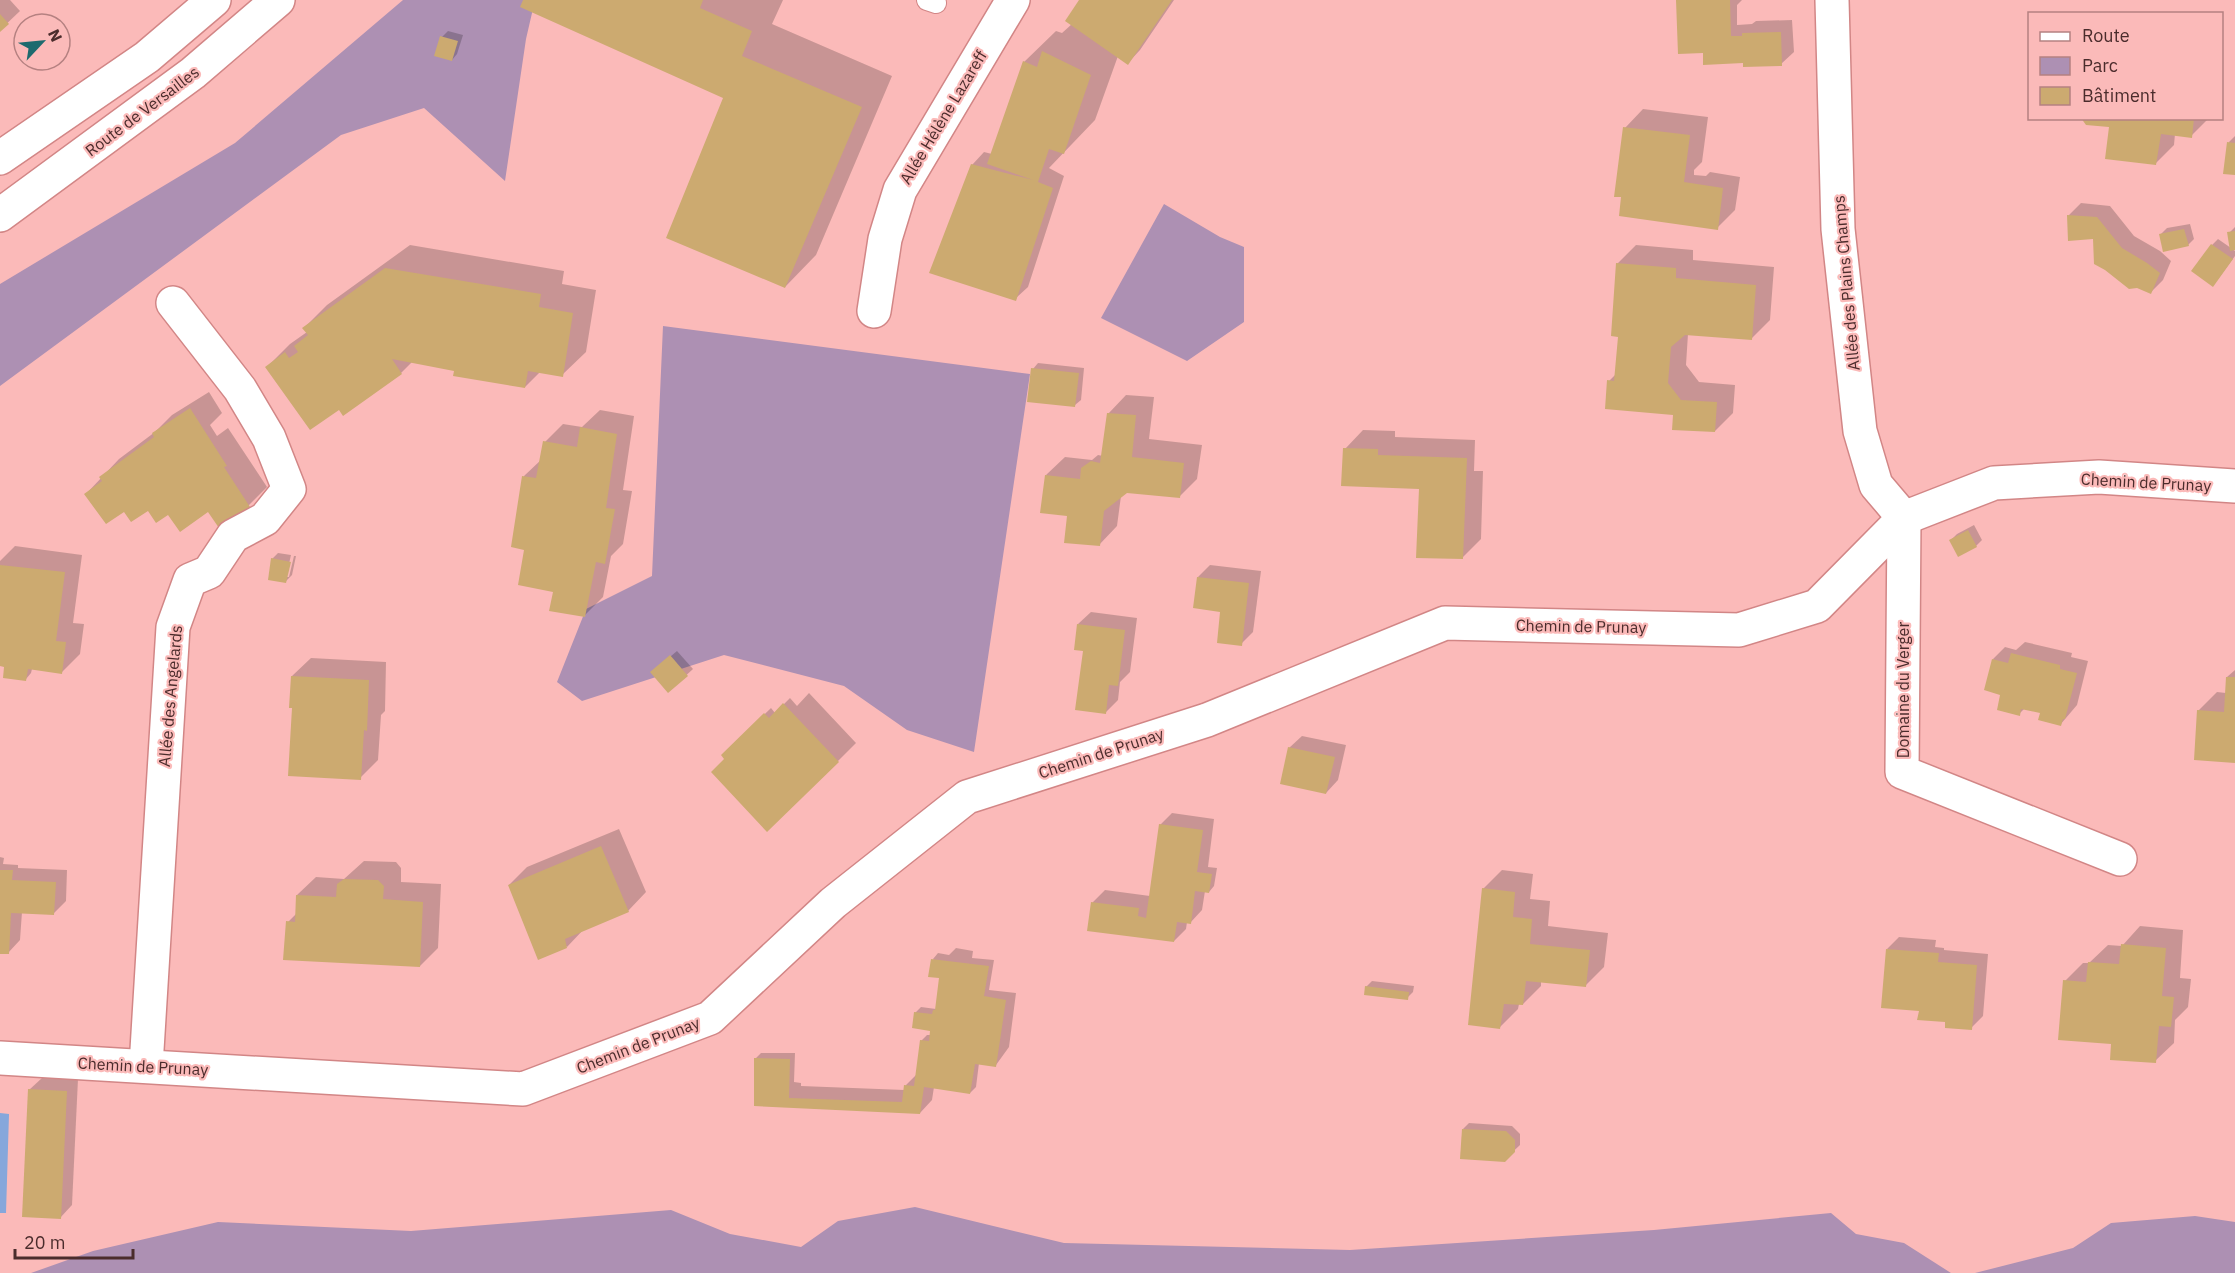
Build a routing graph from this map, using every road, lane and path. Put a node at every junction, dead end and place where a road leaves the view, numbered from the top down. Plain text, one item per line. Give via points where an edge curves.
1 (214, 0) edge
2 (278, 0) edge
3 (1013, 0) edge
4 (1832, 0) edge
5 (0, 158) edge
6 (0, 215) edge
7 (173, 303) dead end
8 (874, 311) dead end
9 (2235, 486) edge
10 (1904, 518) junction
11 (2120, 859) dead end
12 (0, 1058) edge
13 (146, 1066) junction

1 - 5 street via 147,57
2 - 6 street, Route de Versailles via 193,73
3 - 8 street, Allée Hélène Lazareff via 900,190 885,239
4 - 10 street, Allée des Plains Champs via 1838,229 1860,431 1876,485
7 - 13 street, Allée des Angelards via 240,389 269,438 289,489 265,519 232,536 209,572 190,580 173,627
9 - 10 street, Chemin de Prunay via 2099,477 1994,483
10 - 11 street, Domaine du Verger via 1902,772
10 - 13 street, Chemin de Prunay via 1816,606 1739,630 1445,623 1207,720 967,796 832,903 710,1018 523,1089
12 - 13 street, Chemin de Prunay

